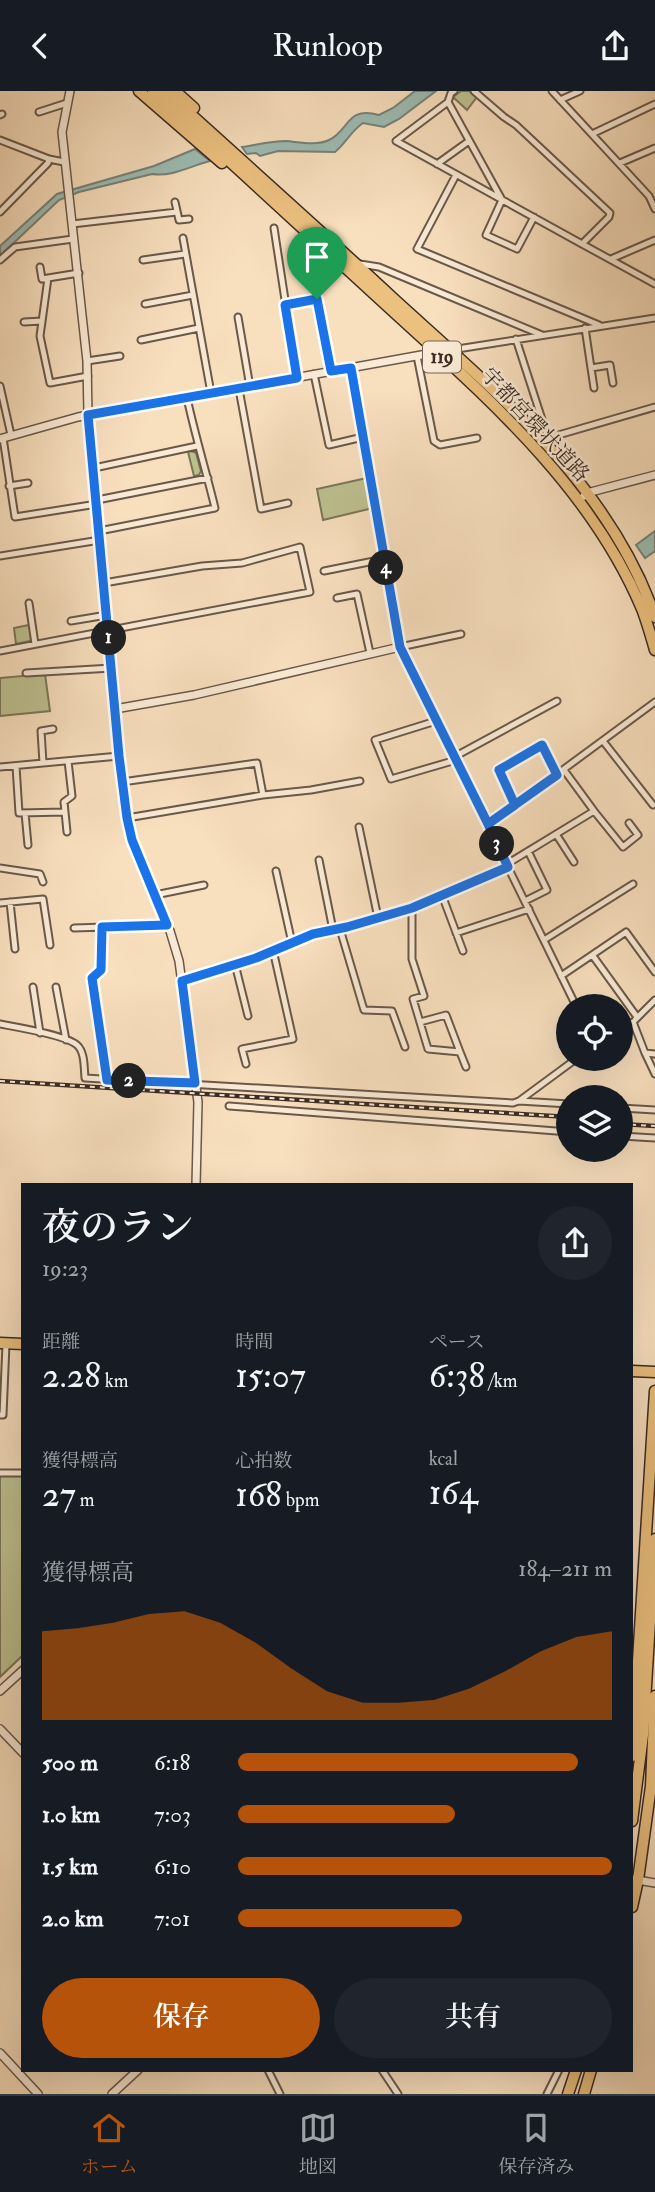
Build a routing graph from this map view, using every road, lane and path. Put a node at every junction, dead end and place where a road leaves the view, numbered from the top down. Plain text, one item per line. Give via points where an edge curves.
1 (70, 91) edge
2 (139, 91) edge
3 (153, 91) edge
4 (165, 91) edge
5 (175, 91) edge
6 (454, 91) edge
7 (474, 91) edge
8 (552, 91) edge
9 (580, 91) edge
10 (560, 100) junction
11 (448, 102) junction
12 (68, 103) junction
13 (655, 104) edge
14 (39, 111) dead end
15 (592, 134) junction
16 (0, 140) edge
17 (469, 141) junction
18 (655, 148) edge
19 (49, 159) junction
20 (64, 162) junction
21 (620, 163) junction
22 (437, 164) junction
23 (456, 175) junction
24 (652, 195) edge
25 (502, 199) junction
26 (175, 202) dead end
27 (655, 209) edge
28 (0, 212) edge
29 (177, 212) junction
30 (534, 217) junction
31 (189, 219) dead end
32 (300, 219) junction
33 (72, 224) junction
34 (274, 228) dead end
35 (183, 238) dead end
36 (73, 239) junction
37 (655, 240) edge
38 (582, 244) junction
39 (185, 254) junction
40 (611, 259) junction
41 (0, 260) edge
42 (143, 260) dead end
43 (356, 264) junction
44 (40, 267) dead end
45 (79, 273) junction
46 (48, 278) junction
47 (655, 284) edge
48 (315, 290) dead end
49 (193, 295) junction
50 (317, 299) junction
51 (145, 304) dead end
52 (285, 305) junction
53 (237, 317) dead end
54 (655, 318) edge
55 (43, 321) junction
56 (24, 322) dead end
57 (599, 325) junction
58 (199, 328) junction
59 (585, 328) junction
60 (542, 335) junction
61 (516, 339) junction
62 (141, 340) dead end
63 (451, 350) junction
64 (438, 352) junction
65 (120, 356) dead end
66 (417, 356) junction
67 (88, 361) junction
68 (351, 368) junction
69 (591, 368) junction
70 (331, 371) junction
71 (314, 374) junction
72 (88, 376) junction
73 (297, 378) junction
74 (613, 383) dead end
75 (0, 386) edge
76 (250, 387) junction
77 (594, 388) dead end
78 (239, 389) junction
79 (211, 393) junction
80 (187, 398) junction
81 (655, 407) edge
82 (88, 415) junction
83 (11, 435) junction
84 (363, 437) junction
85 (477, 438) dead end
86 (1, 439) edge
87 (546, 440) junction
88 (197, 446) junction
89 (94, 468) junction
90 (655, 475) edge
91 (208, 478) junction
92 (28, 482) dead end
93 (9, 486) junction
94 (587, 493) junction
95 (579, 501) junction
96 (97, 502) junction
97 (288, 503) dead end
98 (99, 531) junction
99 (100, 540) junction
100 (0, 556) edge
101 (384, 559) junction
102 (324, 571) dead end
103 (104, 583) junction
104 (337, 599) dead end
105 (29, 603) dead end
106 (107, 615) junction
107 (655, 617) edge
108 (71, 621) dead end
109 (108, 631) junction
110 (461, 634) dead end
111 (35, 645) junction
112 (400, 647) junction
113 (655, 650) edge
114 (0, 651) edge
115 (370, 653) junction
116 (112, 668) junction
117 (26, 673) dead end
118 (557, 701) dead end
119 (655, 702) edge
120 (115, 709) junction
121 (436, 721) junction
122 (53, 729) dead end
123 (603, 741) junction
124 (119, 756) junction
125 (455, 759) junction
126 (68, 761) junction
127 (43, 763) junction
128 (16, 766) junction
129 (0, 767) edge
130 (564, 770) junction
131 (557, 775) junction
132 (360, 781) dead end
133 (122, 782) junction
134 (263, 795) junction
135 (515, 805) junction
136 (653, 805) dead end
137 (594, 811) junction
138 (65, 812) junction
139 (25, 813) junction
140 (127, 818) junction
141 (629, 823) dead end
142 (488, 824) junction
143 (359, 827) dead end
144 (67, 832) dead end
145 (556, 834) junction
146 (28, 845) dead end
147 (528, 851) junction
148 (319, 860) dead end
149 (574, 862) dead end
150 (508, 865) junction
151 (0, 868) edge
152 (276, 871) dead end
153 (43, 882) dead end
154 (633, 884) dead end
155 (204, 885) dead end
156 (155, 895) junction
157 (442, 895) junction
158 (525, 901) junction
159 (9, 902) junction
160 (0, 904) edge
161 (412, 908) junction
162 (529, 909) junction
163 (378, 918) junction
164 (167, 925) junction
165 (74, 927) dead end
166 (102, 927) junction
167 (337, 929) junction
168 (456, 933) junction
169 (544, 940) junction
170 (292, 943) junction
171 (50, 945) dead end
172 (15, 949) dead end
173 (274, 950) junction
174 (463, 951) dead end
175 (593, 955) junction
176 (235, 964) junction
177 (655, 972) edge
178 (561, 977) junction
179 (182, 981) junction
180 (33, 987) dead end
181 (56, 987) dead end
182 (570, 994) edge
183 (655, 1000) edge
184 (248, 1016) dead end
185 (635, 1020) junction
186 (420, 1022) junction
187 (0, 1024) edge
188 (40, 1033) junction
189 (66, 1040) junction
190 (405, 1047) dead end
191 (460, 1052) junction
192 (645, 1053) junction
193 (655, 1054) edge
194 (246, 1064) dead end
195 (466, 1067) dead end
196 (560, 1071) edge
197 (655, 1075) edge
198 (107, 1080) junction
199 (195, 1083) junction
200 (519, 1101) junction
201 (556, 1103) edge
202 (229, 1106) dead end
203 (633, 1108) edge
204 (655, 1109) edge
205 (556, 1131) edge
206 (633, 1137) edge
207 (655, 1138) edge
208 (196, 1183) edge
209 (3, 1343) edge
210 (21, 1344) edge
211 (633, 1371) edge
212 (655, 1372) edge
213 (655, 1391) edge
214 (0, 1415) edge
215 (0, 1472) edge
216 (21, 1473) edge
217 (655, 1539) edge
218 (21, 1672) edge
219 (0, 1691) edge
220 (655, 1696) edge
221 (0, 1728) edge
222 (633, 1740) edge
223 (21, 1751) edge
224 (655, 1774) edge
225 (651, 1786) junction
226 (633, 1813) edge
227 (635, 1879) edge
228 (655, 1884) edge
229 (633, 1898) edge
230 (0, 2053) edge
231 (136, 2072) edge
232 (269, 2072) edge
233 (383, 2072) edge
234 (558, 2072) edge
235 (575, 2072) edge
236 (590, 2072) edge
237 (38, 2094) edge
238 (112, 2094) edge
239 (280, 2094) edge
240 (398, 2094) edge
241 (547, 2094) edge
242 (569, 2094) edge
243 (584, 2094) edge

1 - 12 street
2 - 32 highway, 119 via 200,144
3 - 32 highway, 宇都宮環状道路 / 119
4 - 32 highway, 宇都宮環状道路 / 119
5 - 32 highway, 119
6 - 11 street
7 - 38 street via 610,213
8 - 10 street
9 - 10 street
10 - 15 street
11 - 17 street
11 - 22 street via 396,141
12 - 14 street
12 - 20 street via 62,132
13 - 15 street
15 - 21 street
16 - 19 street
17 - 22 street
17 - 25 street
18 - 21 street
19 - 20 street
19 - 28 street
20 - 33 street
21 - 24 street
22 - 23 street
23 - 25 street
23 - 57 street via 417,249
24 - 27 street
25 - 30 street
25 - 30 street via 486,235 517,249
26 - 29 street
29 - 31 street via 179,220
29 - 33 street
30 - 38 street
32 - 43 highway, 宇都宮環状道路 / 119
32 - 64 highway, 宇都宮環状道路 / 119
33 - 36 street
34 - 52 street
35 - 39 street
36 - 41 street via 15,247
36 - 45 street
37 - 40 street
38 - 40 street
39 - 42 street
39 - 49 street
40 - 47 street
43 - 60 street via 379,267
43 - 63 highway, 宇都宮環状道路 / 119
44 - 46 street via 42,279
45 - 46 street
45 - 67 street
46 - 55 street
48 - 50 street
49 - 51 street
49 - 58 street
50 - 52 street
50 - 70 street
52 - 73 street
53 - 76 street
54 - 57 street
55 - 56 street
55 - 72 street via 40,336 50,383
57 - 59 street
58 - 62 street
58 - 79 street
59 - 60 street
59 - 69 street
60 - 61 street
61 - 63 street
61 - 87 street
63 - 64 street
63 - 87 highway, 宇都宮環状道路 / 119
64 - 66 street
64 - 95 highway, 宇都宮環状道路 / 119 via 519,431
65 - 67 street
66 - 68 street
66 - 85 street via 434,442 440,445
67 - 72 street
68 - 70 street
68 - 84 street
69 - 74 street via 610,365
69 - 77 street
70 - 71 street
71 - 73 street
71 - 84 street via 329,445
72 - 82 street
73 - 76 street
75 - 83 street
76 - 78 street
78 - 79 street
78 - 97 street via 261,509
79 - 80 street
80 - 82 street
80 - 88 street
81 - 87 street
82 - 83 street
82 - 89 street
83 - 86 street
84 - 101 street
86 - 93 street
87 - 94 highway, 宇都宮環状道路 / 119
88 - 89 street
88 - 91 street
89 - 96 street
90 - 94 street
91 - 96 street
91 - 98 street via 215,508
92 - 93 street
93 - 96 street via 15,517
94 - 95 street
94 - 107 highway, 宇都宮環状道路 / 119 via 630,560
95 - 113 highway, 宇都宮環状道路 / 119 via 632,588
96 - 98 street
98 - 99 street
99 - 100 street
99 - 103 street
101 - 102 street
101 - 112 street
103 - 106 street
103 - 109 street via 242,563 300,547 310,592
104 - 115 street via 357,594
105 - 111 street
106 - 108 street
106 - 109 street
109 - 111 street
109 - 116 street
110 - 112 street
111 - 114 street
112 - 115 street
112 - 121 street
115 - 120 street
116 - 117 street
116 - 120 street
118 - 125 street
119 - 123 street
120 - 124 street
121 - 125 street
121 - 125 street via 375,740 391,779
122 - 127 street via 41,731
123 - 130 street
123 - 136 street
124 - 126 street
124 - 133 street
125 - 142 street
126 - 127 street
126 - 138 street via 72,796 64,802
127 - 128 street
128 - 129 street
128 - 139 street via 19,813
130 - 131 street
130 - 137 street
131 - 135 street
131 - 135 street via 542,745 499,770
132 - 134 street
133 - 134 street via 257,763
133 - 140 street
134 - 140 street
135 - 142 street
137 - 141 street via 623,847 638,835
137 - 145 street
138 - 139 street
138 - 144 street
139 - 146 street
140 - 156 street
142 - 150 street
143 - 163 street
145 - 147 street
145 - 149 street
147 - 150 street
147 - 158 street via 547,890
148 - 167 street
150 - 157 street
150 - 158 street
151 - 153 street via 40,874
152 - 170 street
154 - 169 street
155 - 156 street
156 - 164 street
157 - 161 street
157 - 168 street
158 - 162 street
159 - 160 street
159 - 171 street via 43,899
159 - 172 street
161 - 163 street
161 - 186 street via 412,959 424,996 413,999
162 - 168 street
162 - 169 street
163 - 167 street
164 - 166 street
164 - 179 street
165 - 166 street
166 - 198 street via 101,970 92,978
167 - 170 street
167 - 190 street via 364,1010 392,1011
168 - 174 street
169 - 178 street
170 - 173 street
173 - 176 street
173 - 194 street via 293,1039 242,1049
175 - 177 street via 626,932
175 - 178 street
175 - 185 street
176 - 179 street
176 - 184 street
178 - 182 street
179 - 199 street
180 - 188 street
181 - 189 street
183 - 185 street
185 - 192 street
186 - 191 street via 428,1049
186 - 191 street via 446,1015
187 - 188 street
188 - 189 street
189 - 198 street via 81,1052 85,1078
191 - 195 street
192 - 193 street
192 - 197 street
196 - 200 street
198 - 199 street
199 - 200 street
199 - 208 street
200 - 201 street
202 - 205 street
203 - 204 street
206 - 207 street
209 - 210 highway
209 - 214 street
211 - 212 highway
213 - 222 highway
215 - 216 street
217 - 226 highway via 643,1735
218 - 219 street
220 - 225 highway
221 - 223 street
224 - 225 highway
225 - 227 highway
227 - 228 street
227 - 229 highway
230 - 237 street
231 - 238 street
232 - 239 street
233 - 240 street
234 - 241 street
235 - 242 highway
236 - 243 highway

